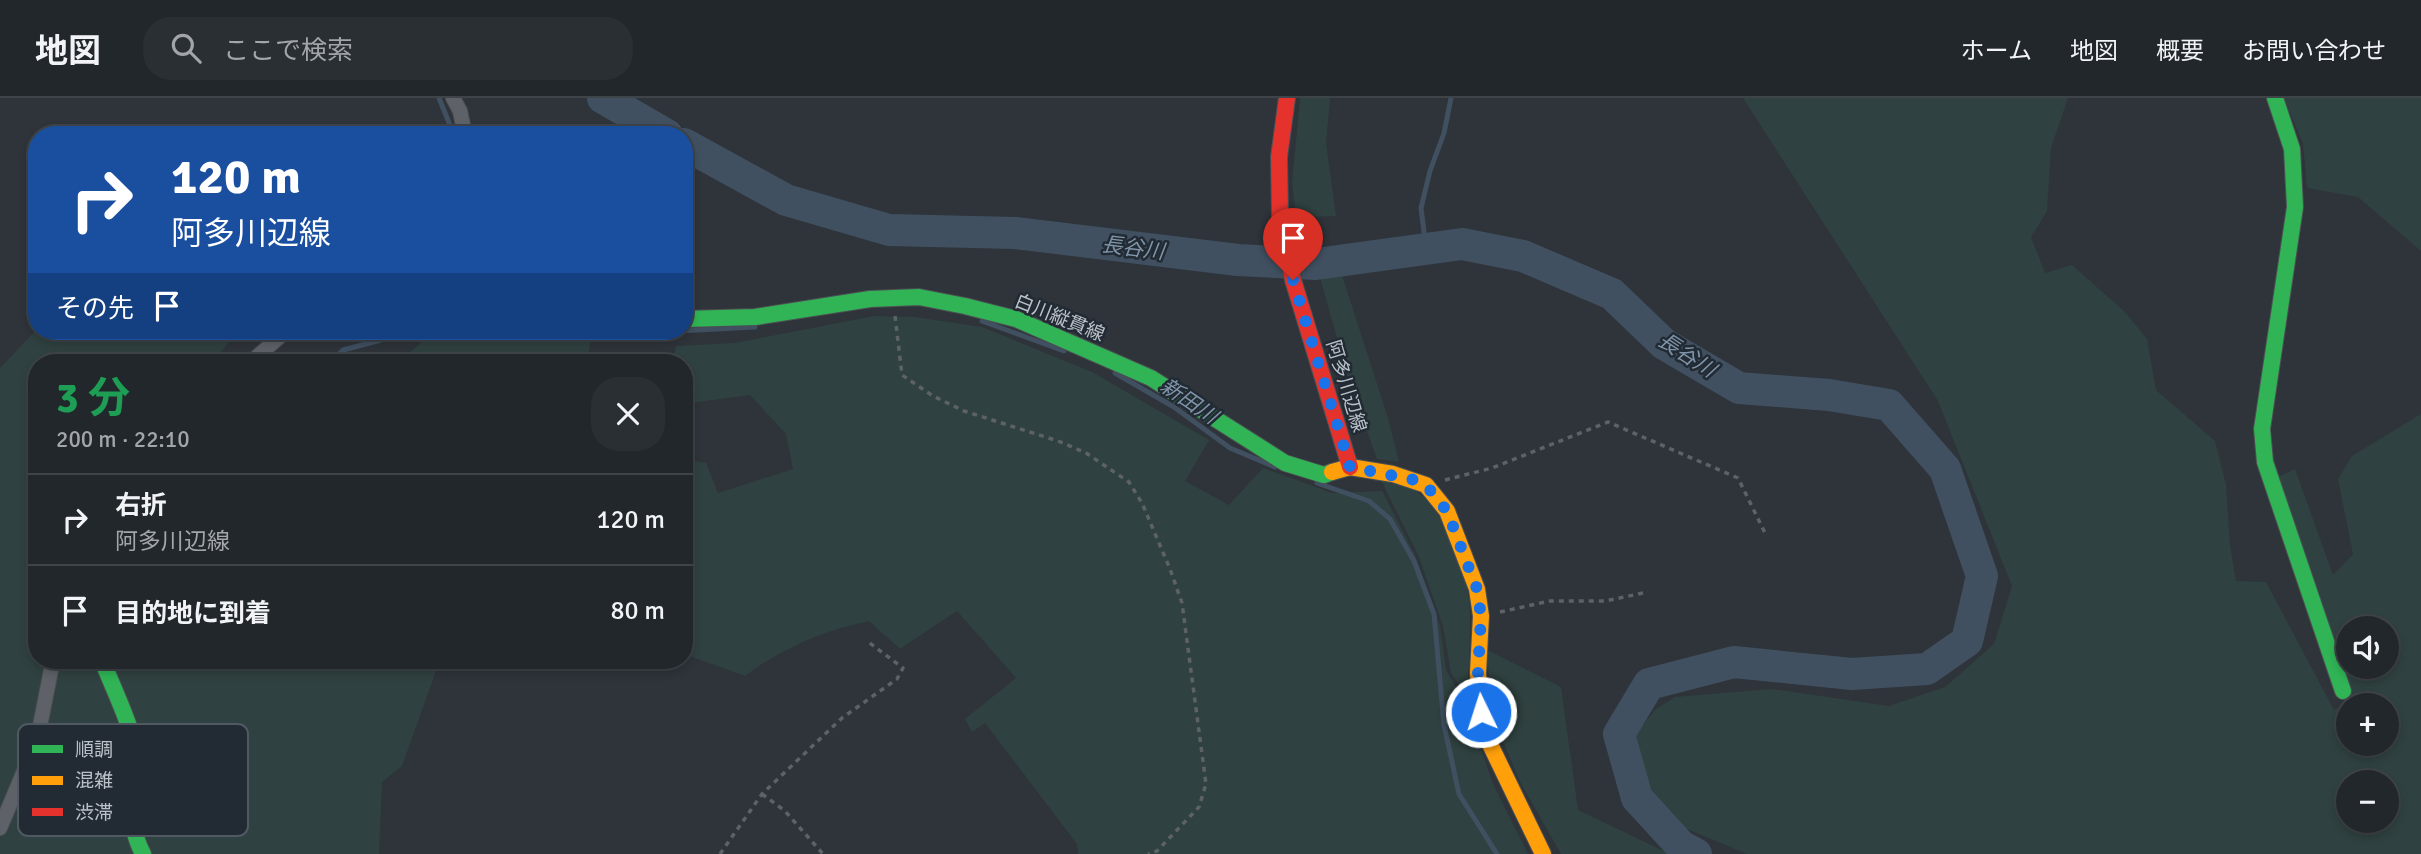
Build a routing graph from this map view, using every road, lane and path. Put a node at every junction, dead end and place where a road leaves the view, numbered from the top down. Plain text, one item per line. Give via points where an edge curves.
1 (453, 98) edge
2 (1287, 98) edge
3 (2275, 98) edge
4 (463, 126) edge
5 (893, 309) dead end
6 (693, 318) edge
7 (276, 340) edge
8 (260, 354) edge
9 (1350, 467) junction
10 (1426, 485) junction
11 (1766, 535) dead end
12 (1648, 592) dead end
13 (1481, 616) junction
14 (867, 641) dead end
15 (51, 669) edge
16 (106, 669) edge
17 (2343, 691) dead end
18 (40, 724) edge
19 (128, 724) edge
20 (18, 785) edge
21 (762, 794) junction
22 (0, 828) edge
23 (134, 836) edge
24 (143, 854) edge
25 (720, 854) edge
26 (823, 854) edge
27 (1148, 854) edge
28 (1543, 854) edge

1 - 4 street
2 - 9 street, 阿多川辺線 via 1279,157 1280,216 1293,280
3 - 17 street via 2292,149 2295,207 2262,429 2265,462
5 - 27 path via 902,375 964,411 1086,453 1129,482 1142,503 1182,603 1206,784 1199,807 1157,851
6 - 9 street, 白川縦貫線 via 755,317 870,299 919,298 965,306 1016,319 1151,378 1285,463 1324,475
7 - 8 street
9 - 10 street
10 - 11 path via 1492,468 1608,422 1738,478
10 - 13 street via 1447,511 1463,547
12 - 13 path via 1605,601 1550,601
13 - 28 street via 1478,673 1487,738
14 - 21 path via 903,668 897,679 842,718
15 - 18 street
16 - 19 street
20 - 22 street
21 - 25 path
21 - 26 path via 785,811
23 - 24 street

